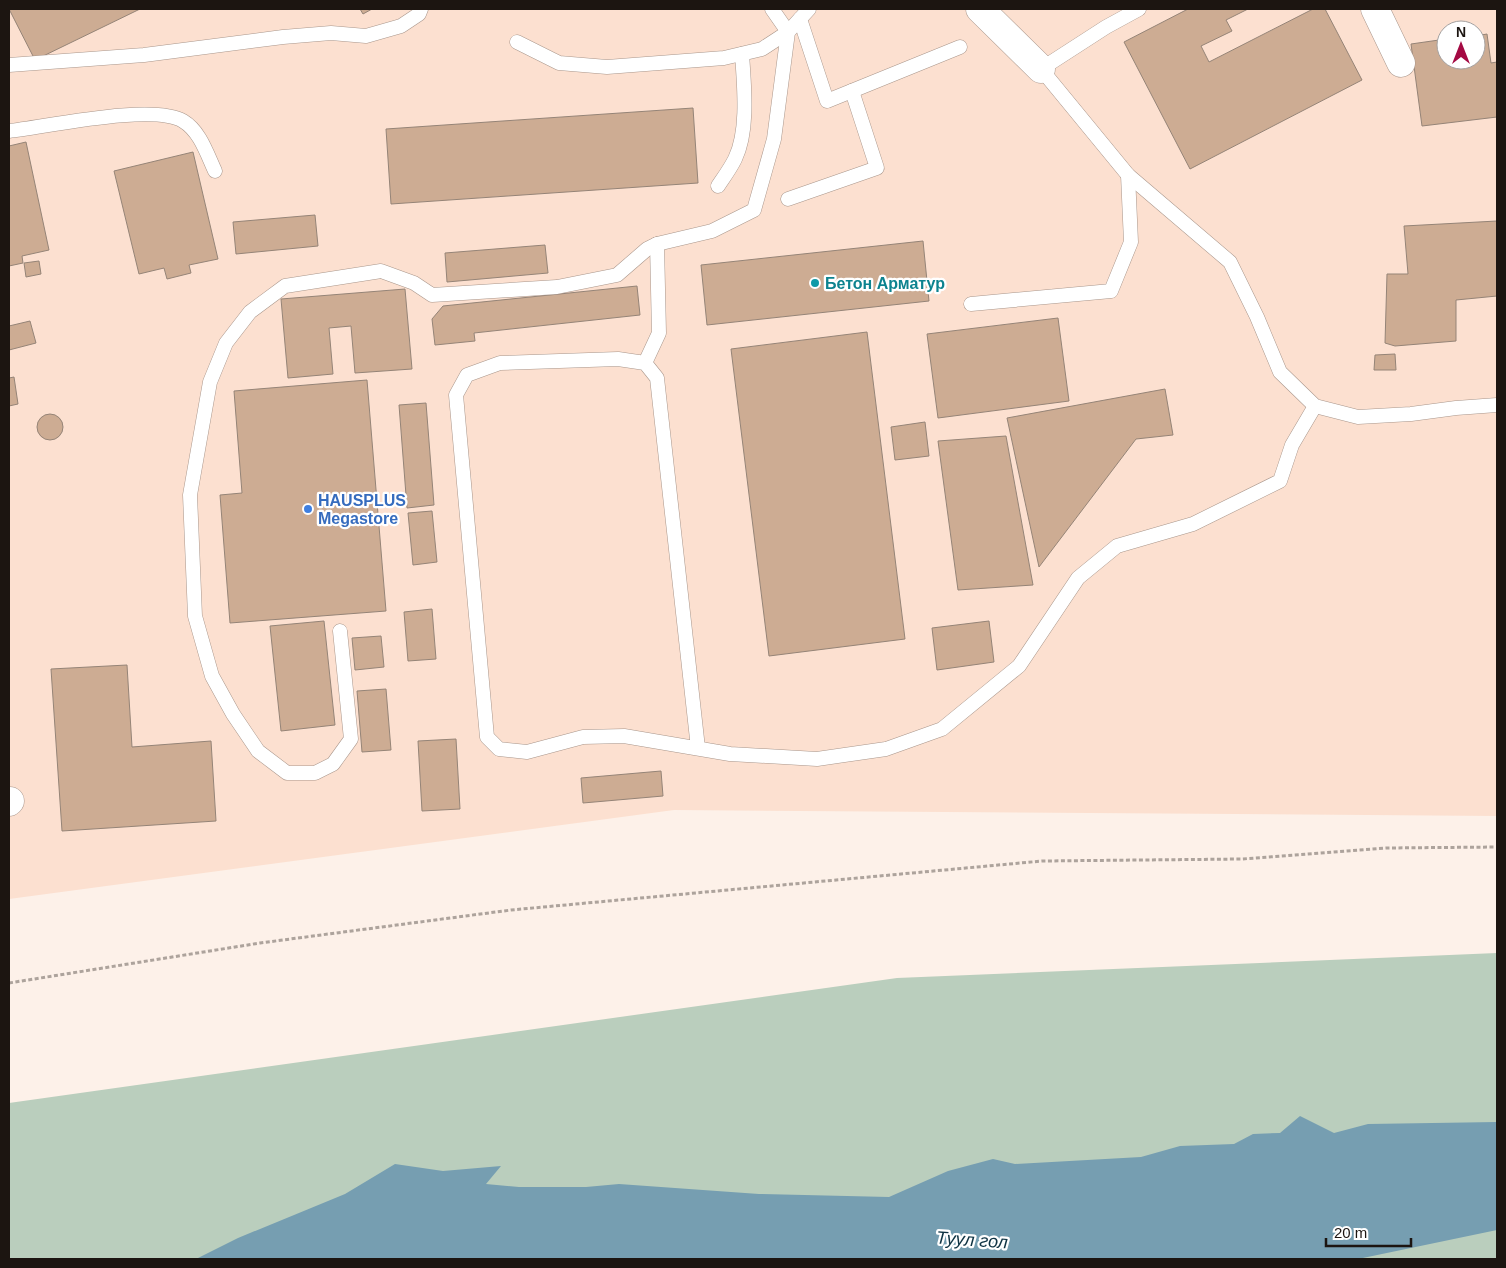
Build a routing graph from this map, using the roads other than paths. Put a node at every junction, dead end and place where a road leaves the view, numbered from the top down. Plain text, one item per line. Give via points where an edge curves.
1 (421, 9) edge
2 (772, 9) edge
3 (980, 9) edge
4 (1139, 9) edge
5 (1375, 9) edge
6 (805, 14) edge
7 (788, 32) junction
8 (517, 42) dead end
9 (960, 48) dead end
10 (742, 54) junction
11 (1401, 63) dead end
12 (9, 65) edge
13 (1041, 69) junction
14 (852, 91) junction
15 (9, 131) edge
16 (215, 172) dead end
17 (1128, 175) junction
18 (718, 186) dead end
19 (788, 199) dead end
20 (657, 244) junction
21 (971, 304) dead end
22 (645, 363) junction
23 (1497, 405) edge
24 (1315, 406) junction
25 (340, 631) dead end
26 (698, 748) junction

1 - 12 lane via 419,14 401,26 366,36 331,33 144,55
2 - 7 lane
3 - 13 street
4 - 13 lane
5 - 11 street
6 - 7 lane
6 - 14 lane via 827,102
7 - 10 lane via 762,49
7 - 20 lane via 774,139 754,210 712,231
8 - 10 lane via 559,63 607,67
9 - 14 lane
10 - 18 lane via 743,132 736,158
13 - 17 lane
14 - 19 lane via 877,168
15 - 16 lane via 116,115 167,115 184,122 197,133
17 - 21 lane via 1131,242 1111,291
17 - 24 lane via 1230,262 1280,372
20 - 22 lane via 659,333
20 - 25 lane via 647,248 617,275 556,287 432,295 414,283 381,271 285,286 250,312 226,343 208,391 190,495 195,616 212,676 233,714 258,751 287,773 315,773 332,764 351,740
22 - 26 lane via 657,378
22 - 26 lane via 618,359 500,363 467,375 456,395 487,737 499,749 528,752 583,737 624,736
23 - 24 lane via 1358,417
24 - 26 lane via 1292,445 1280,481 1193,524 1117,546 1078,578 1019,666 942,729 886,749 817,759 730,754

